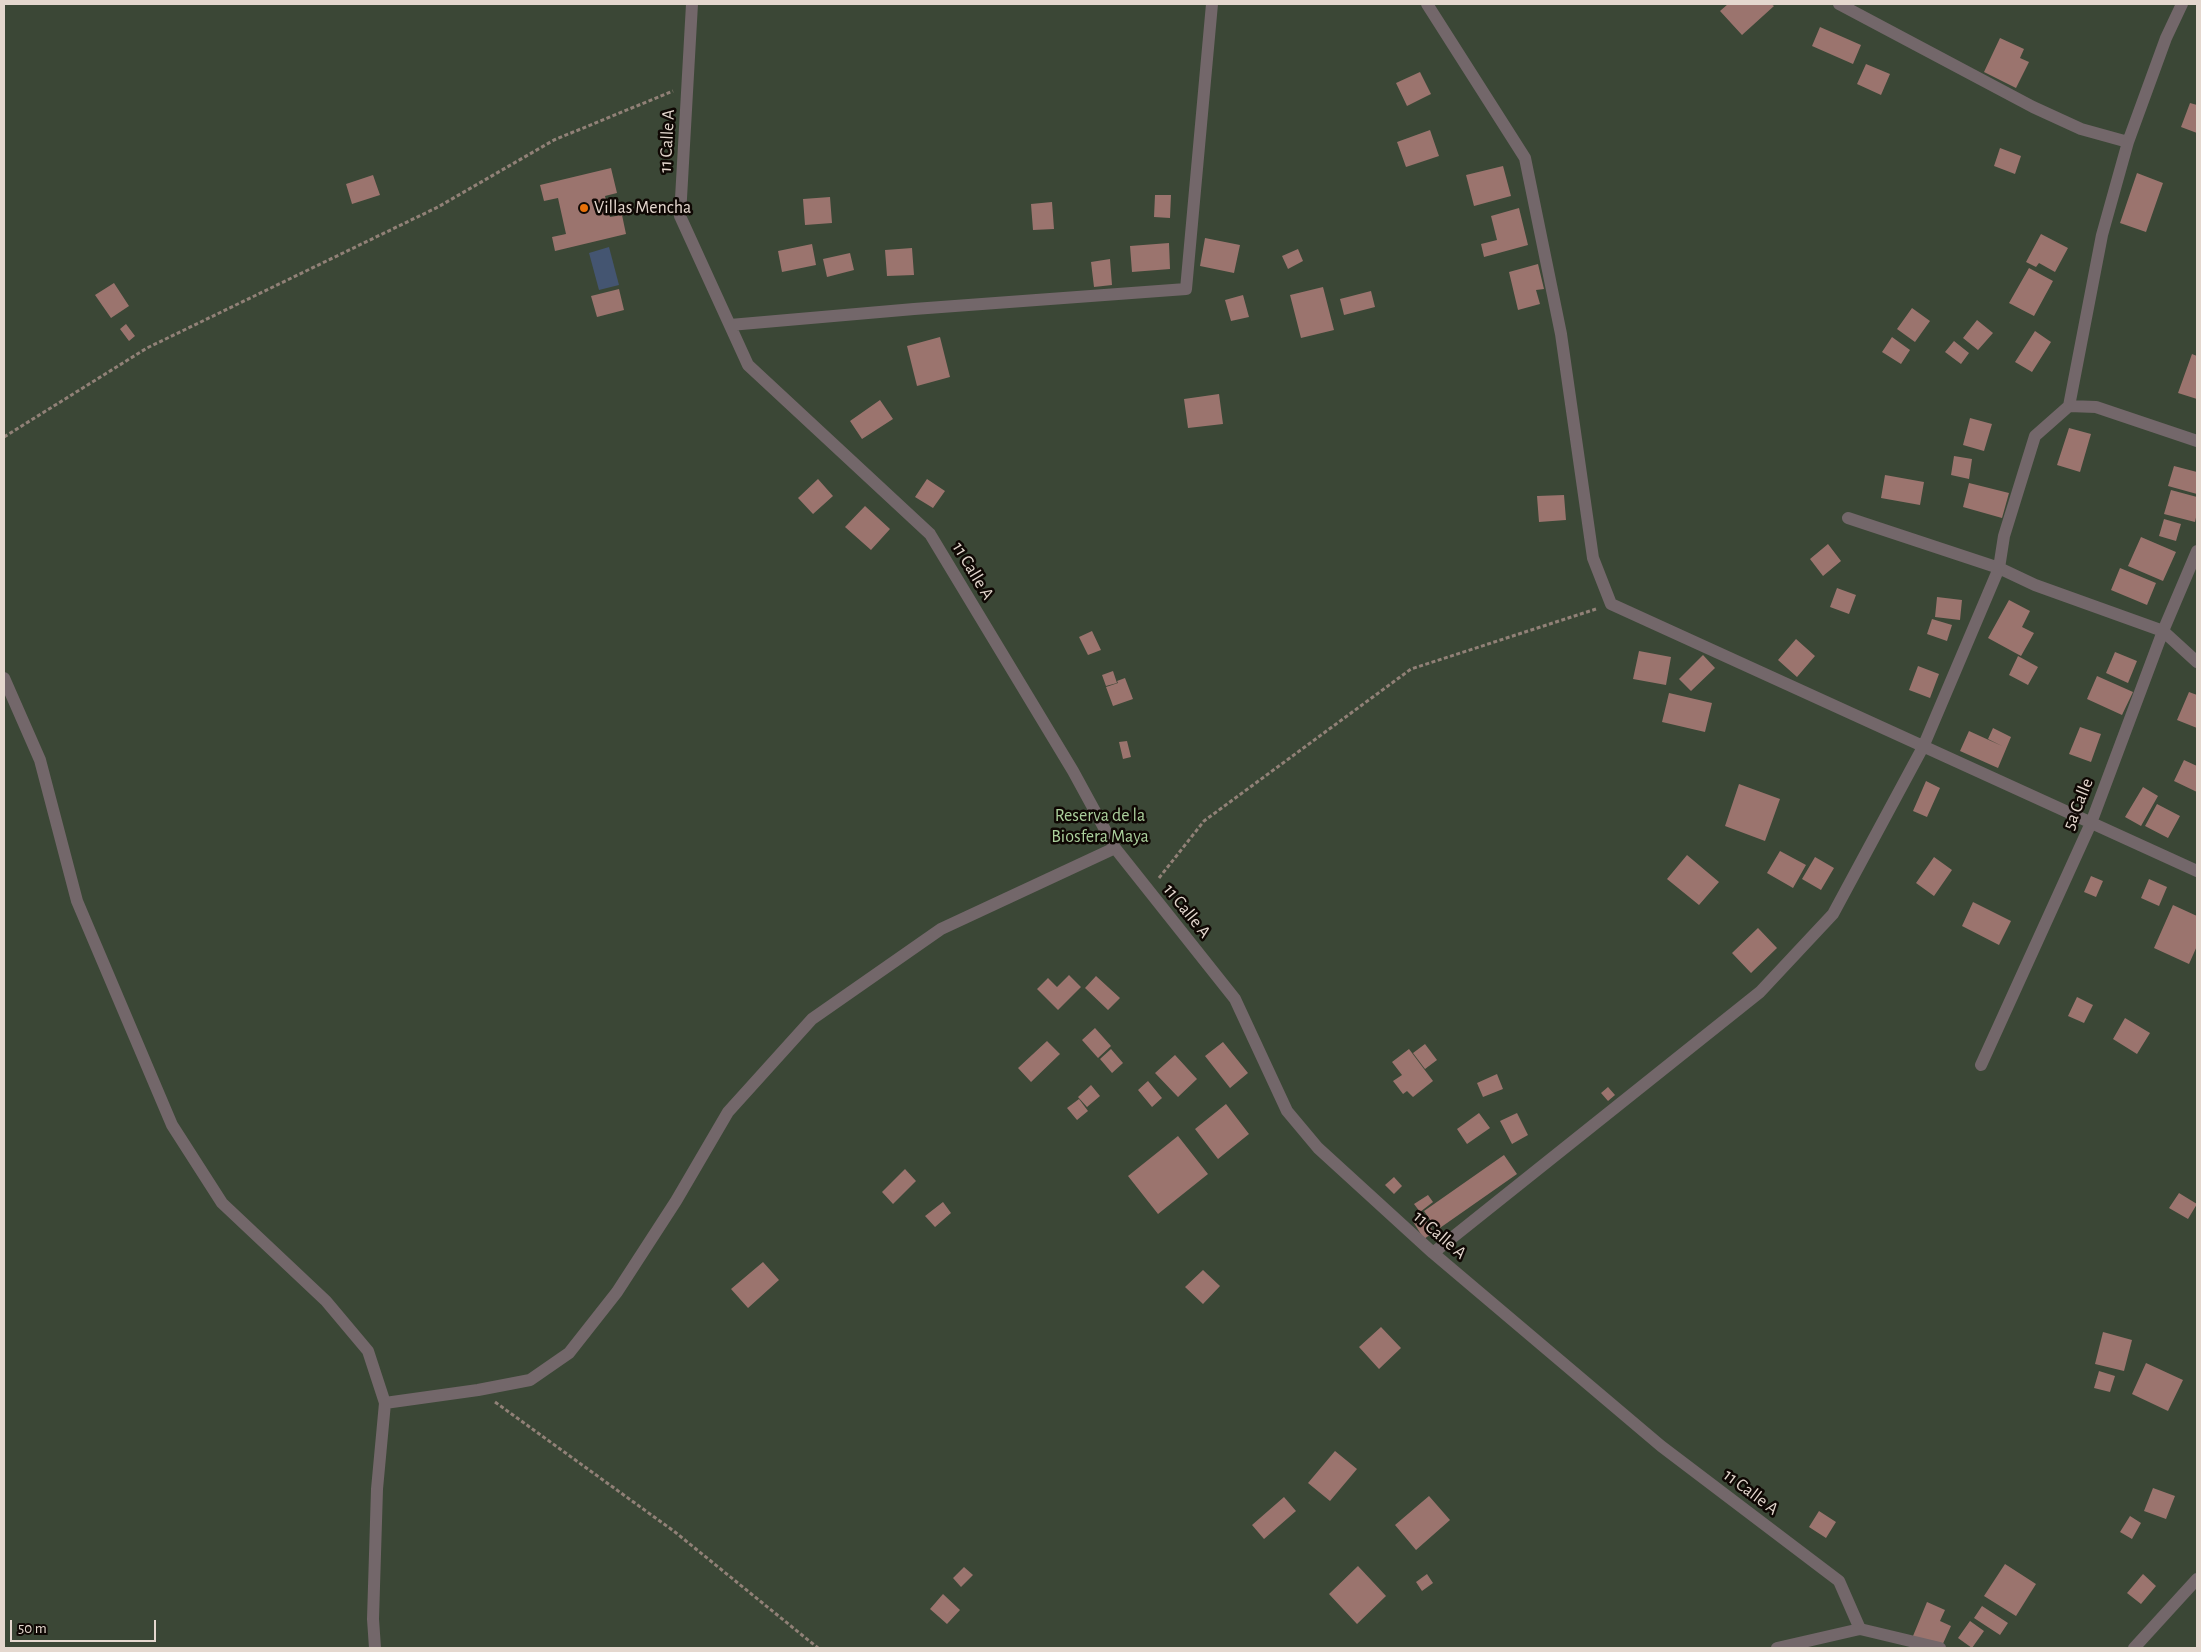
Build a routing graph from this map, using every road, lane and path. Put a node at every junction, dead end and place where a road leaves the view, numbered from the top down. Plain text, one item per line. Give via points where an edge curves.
1 (692, 4) edge
2 (1212, 4) edge
3 (1426, 4) edge
4 (1839, 4) edge
5 (2182, 4) edge
6 (687, 85) junction
7 (2128, 142) junction
8 (730, 325) junction
9 (2069, 406) junction
10 (4, 437) edge
11 (2197, 441) edge
12 (1848, 518) dead end
13 (2197, 551) edge
14 (1999, 568) junction
15 (1611, 604) junction
16 (2163, 631) junction
17 (2197, 662) edge
18 (4, 678) edge
19 (1923, 747) junction
20 (2091, 823) junction
21 (1115, 848) junction
22 (2197, 871) edge
23 (1149, 891) junction
24 (1981, 1065) dead end
25 (1433, 1253) junction
26 (478, 1390) junction
27 (385, 1403) junction
28 (2197, 1579) edge
29 (1860, 1629) junction
30 (1910, 1644) edge
31 (375, 1648) edge
32 (818, 1648) edge
33 (1777, 1648) edge
34 (1940, 1648) edge
35 (2134, 1648) edge

1 - 6 street, 11 Calle A
2 - 8 street via 1186,289
3 - 15 street via 1525,158 1561,334 1592,558
4 - 7 street via 2033,107 2081,128
5 - 7 street via 2166,38
6 - 8 street, 11 Calle A via 680,216
6 - 10 path via 554,140 438,207 147,348
7 - 9 street via 2102,235
8 - 21 street, 11 Calle A via 748,365 930,534 1073,770
9 - 11 street via 2096,407
9 - 14 street via 2035,436 2004,536
12 - 14 street
13 - 16 street, 5a Calle
14 - 16 street via 2035,585
14 - 19 street
15 - 19 street
15 - 23 path via 1411,669 1204,821
16 - 17 street
16 - 20 street, 5a Calle
18 - 27 street via 40,760 78,901 172,1125 222,1203 326,1301 368,1351
19 - 20 street
19 - 25 street via 1833,914 1760,992
20 - 22 street
20 - 24 street, 5a Calle
21 - 23 street, 11 Calle A
21 - 26 street via 941,929 812,1019 728,1112 617,1292 569,1353 530,1380
23 - 25 street, 11 Calle A via 1235,999 1287,1111 1318,1148
25 - 29 street, 11 Calle A via 1661,1446 1839,1581
26 - 27 street
26 - 32 path via 675,1532
27 - 31 street via 377,1489
28 - 35 street
29 - 30 street
29 - 33 street
30 - 34 street

